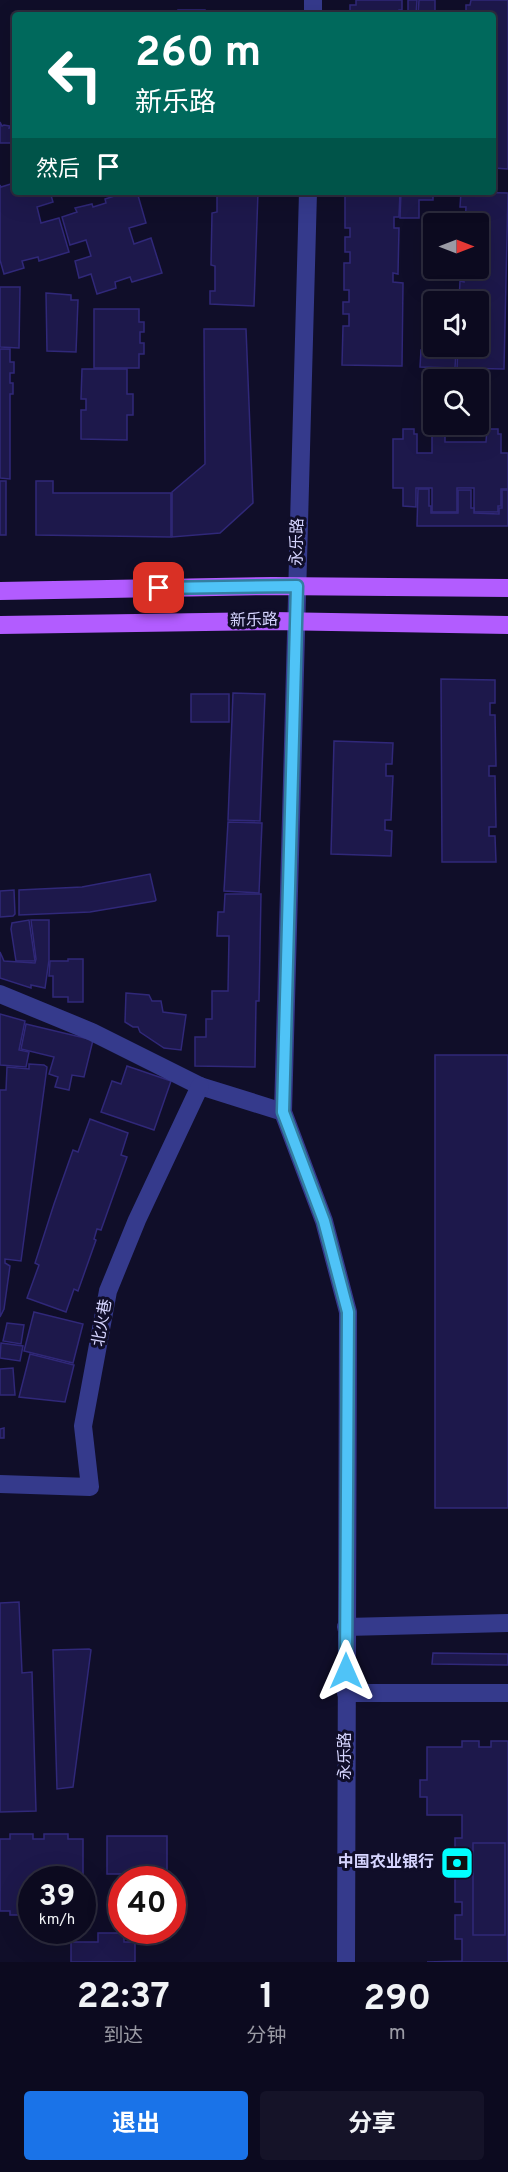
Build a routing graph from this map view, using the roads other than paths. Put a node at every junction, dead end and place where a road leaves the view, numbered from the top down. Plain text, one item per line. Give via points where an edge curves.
1 (308, 195) edge
2 (297, 586) junction
3 (508, 588) edge
4 (0, 591) edge
5 (296, 621) junction
6 (0, 625) edge
7 (508, 625) edge
8 (0, 994) edge
9 (200, 1086) junction
10 (283, 1112) junction
11 (0, 1484) edge
12 (508, 1623) edge
13 (346, 1627) junction
14 (346, 1693) junction
15 (508, 1693) edge
16 (346, 1962) edge

1 - 2 street, 永乐路
2 - 3 main road
2 - 4 main road
2 - 5 street, 永乐路
5 - 6 main road, 新乐路
5 - 7 main road, 新乐路
5 - 10 street, 永乐路
8 - 9 street via 92,1032
9 - 10 street
9 - 11 street, 北火巷 via 108,1292 83,1426 90,1487
10 - 13 street, 永乐路 via 324,1221 348,1312
12 - 13 street
13 - 14 street, 永乐路
14 - 15 street
14 - 16 street, 永乐路

